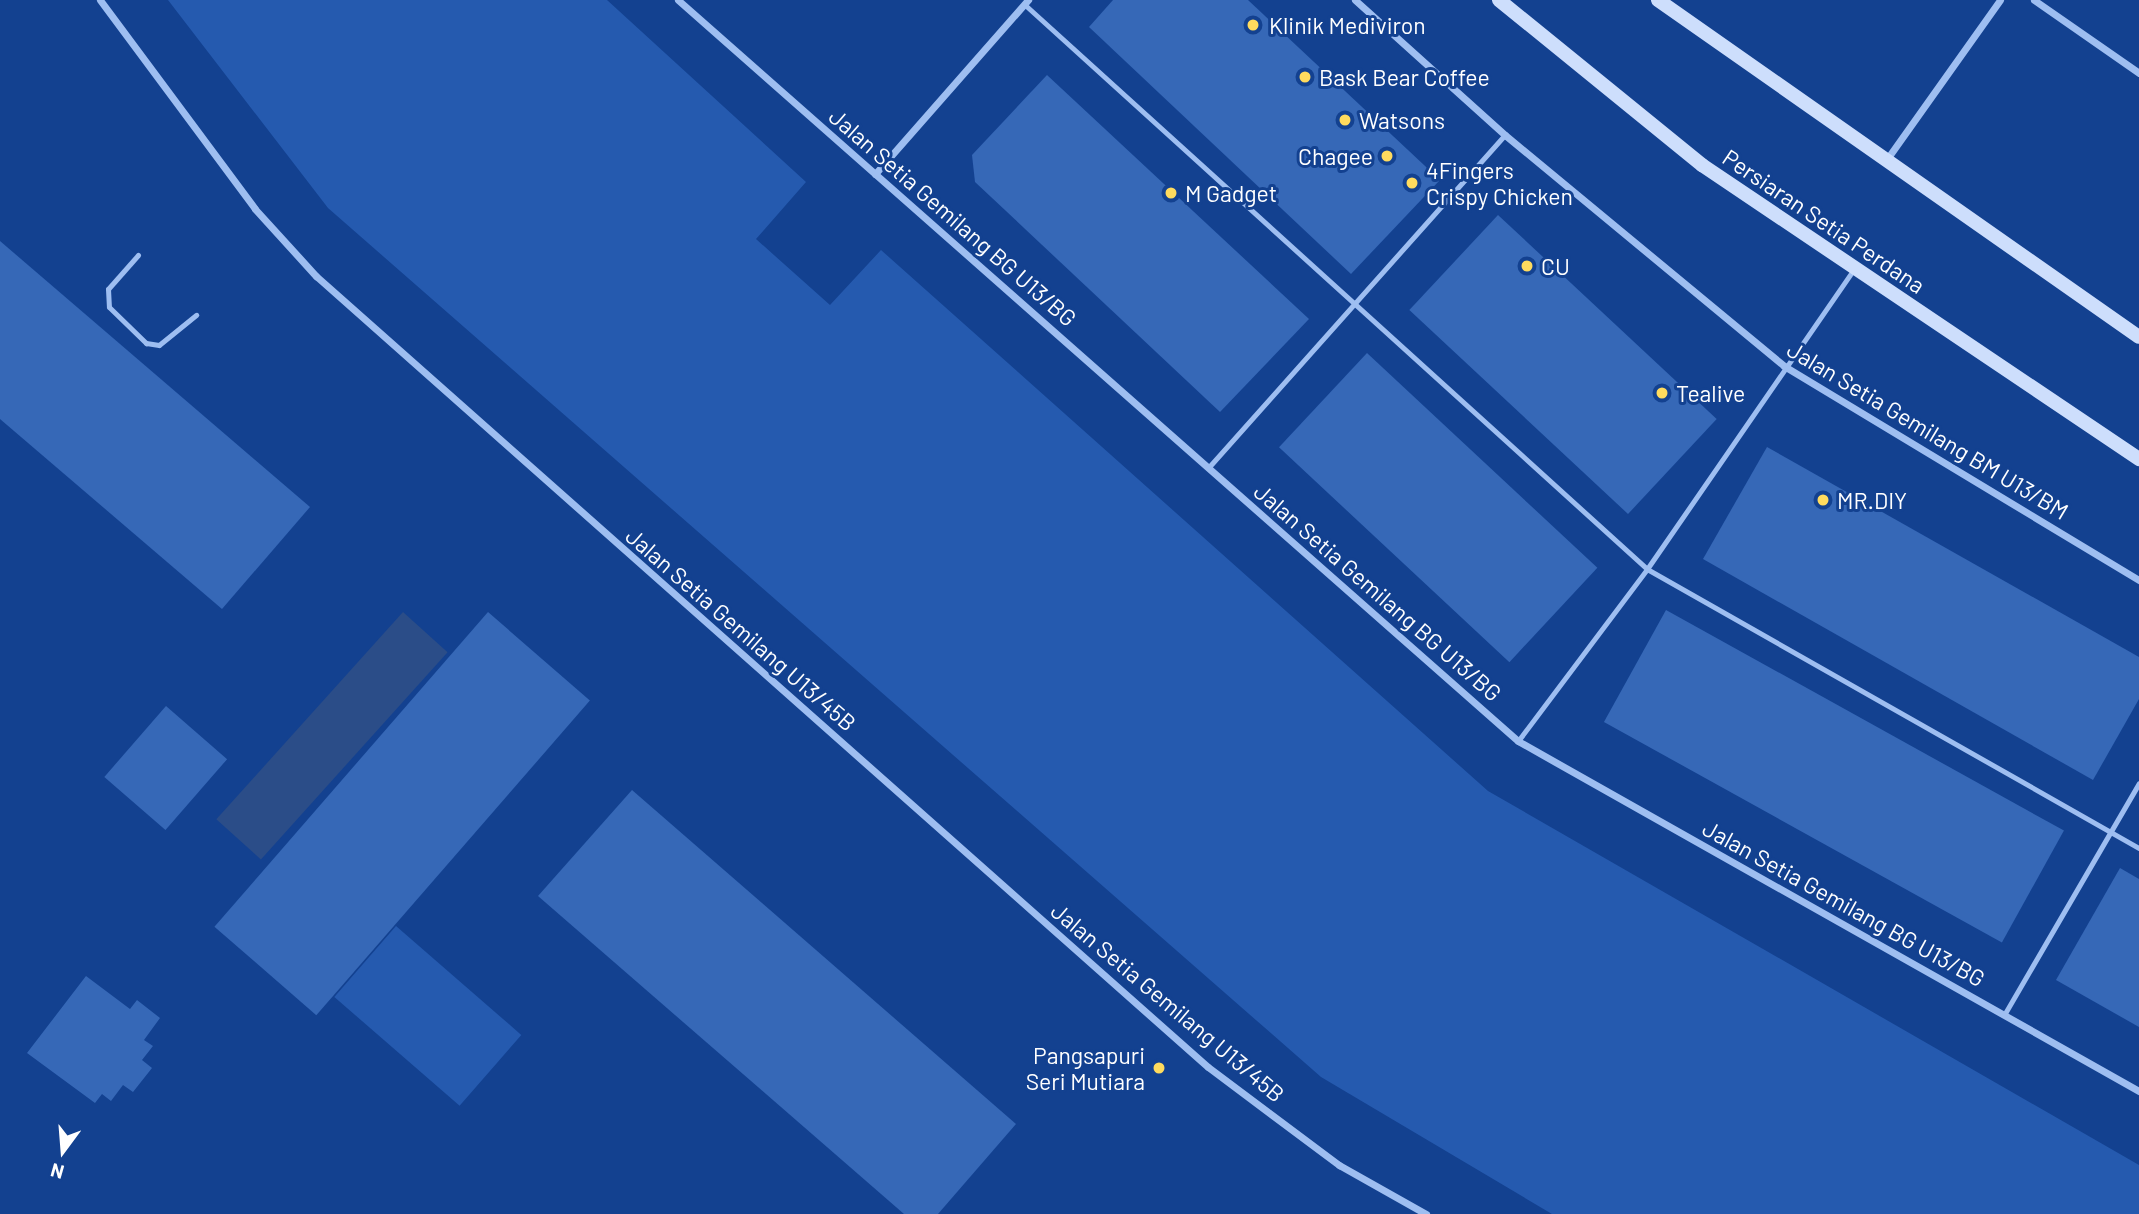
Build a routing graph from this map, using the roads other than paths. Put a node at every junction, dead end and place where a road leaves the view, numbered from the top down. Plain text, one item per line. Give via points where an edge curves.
1 (100, 0) edge
2 (678, 0) edge
3 (1355, 0) edge
4 (1499, 0) edge
5 (1658, 0) edge
6 (2000, 0) edge
7 (2035, 0) edge
8 (1026, 2) edge
9 (2139, 73) edge
10 (1505, 135) junction
11 (1887, 159) junction
12 (875, 174) junction
13 (138, 255) dead end
14 (1854, 269) junction
15 (1357, 306) junction
16 (196, 315) dead end
17 (2139, 337) edge
18 (1784, 366) junction
19 (2139, 459) edge
20 (1208, 468) junction
21 (1647, 569) junction
22 (2139, 580) edge
23 (1518, 741) junction
24 (2139, 783) edge
25 (2110, 832) junction
26 (2139, 848) edge
27 (2004, 1015) junction
28 (2139, 1091) edge
29 (1426, 1214) edge

1 - 29 street, Jalan Setia Gemilang U13/45B via 255,209 334,294 1208,1067 1339,1165
2 - 12 street, Jalan Setia Gemilang BG U13/BG
3 - 10 street, Jalan Setia Gemilang BM U13/BM
4 - 14 main road, Persiaran Setia Perdana via 1702,165
5 - 11 main road
6 - 11 street
7 - 9 street
8 - 12 street
8 - 15 lane
10 - 15 lane
10 - 18 street, Jalan Setia Gemilang BM U13/BM
11 - 17 main road
12 - 20 street, Jalan Setia Gemilang BG U13/BG
13 - 16 lane via 108,289 109,306 146,343 159,345
14 - 18 lane
14 - 19 main road, Persiaran Setia Perdana
15 - 20 lane
15 - 21 lane
18 - 21 lane
18 - 22 street, Jalan Setia Gemilang BM U13/BM
20 - 23 street, Jalan Setia Gemilang BG U13/BG
21 - 23 lane
21 - 25 lane
23 - 27 street, Jalan Setia Gemilang BG U13/BG
24 - 25 lane
25 - 26 lane
25 - 27 lane
27 - 28 street, Jalan Setia Gemilang BG U13/BG

